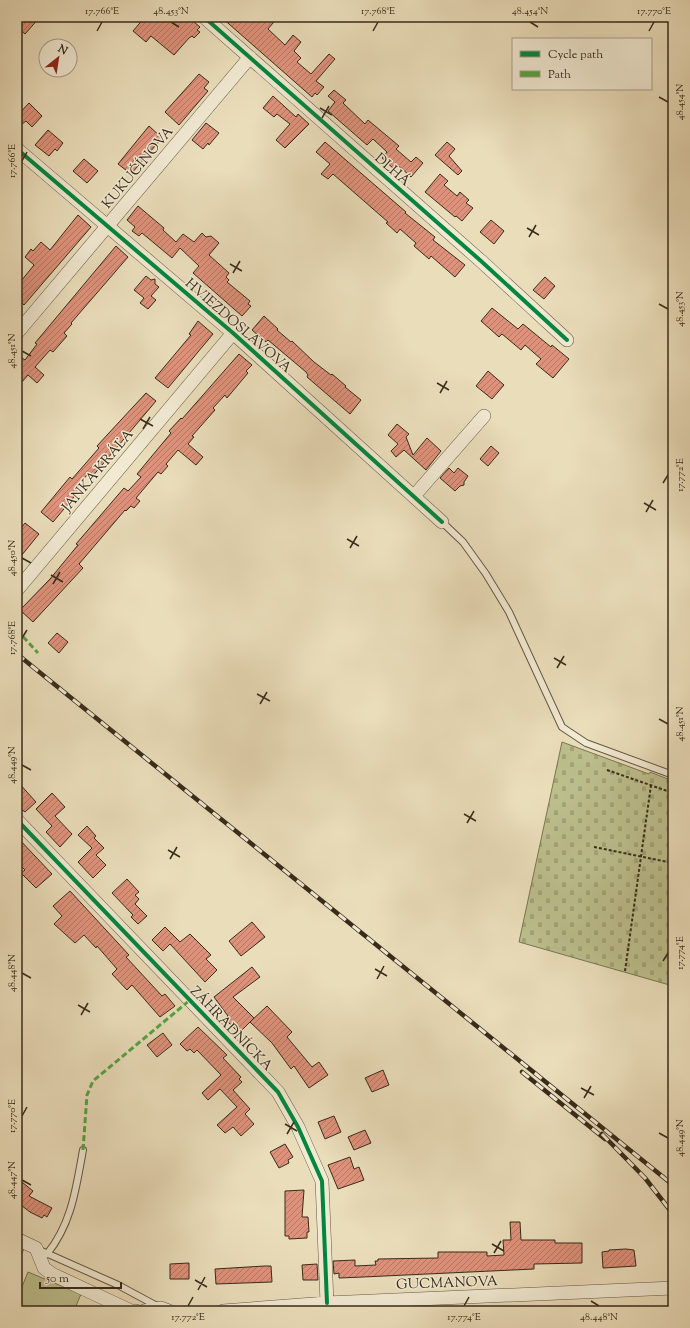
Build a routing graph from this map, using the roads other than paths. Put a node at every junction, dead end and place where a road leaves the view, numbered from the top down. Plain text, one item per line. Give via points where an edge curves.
1 (204, 17) edge
2 (250, 57) junction
3 (17, 149) edge
4 (108, 227) junction
5 (17, 333) edge
6 (233, 334) junction
7 (567, 340) dead end
8 (484, 416) dead end
9 (414, 496) junction
10 (442, 522) joint
11 (17, 590) edge
12 (673, 775) edge
13 (17, 820) edge
14 (83, 1150) dead end
15 (20, 1240) edge
16 (41, 1251) junction
17 (17, 1255) edge
18 (673, 1288) edge
19 (327, 1303) junction
20 (165, 1309) edge
21 (136, 1311) edge
22 (144, 1311) edge
23 (223, 1311) edge

1 - 2 street, DLHÁ
2 - 4 street, KUKUČÍNOVA
2 - 7 street, DLHÁ
3 - 4 street, HVIEZDOSLAVOVA
4 - 5 street, KUKUČÍNOVA
4 - 6 street, HVIEZDOSLAVOVA
6 - 9 street, HVIEZDOSLAVOVA
6 - 11 street, JANKA KRÁĽA
8 - 9 street
9 - 10 street, HVIEZDOSLAVOVA
10 - 12 lane via 463,542 486,574 508,612 562,727 586,743
13 - 19 street, ZÁHRADNÍCKA via 278,1092 298,1127 322,1181
14 - 16 lane via 69,1216 62,1232
15 - 16 street
15 - 17 lane
16 - 20 lane
16 - 21 street via 44,1268 52,1274 131,1311
18 - 19 street, GUCMANOVA
19 - 23 street, GUCMANOVA
20 - 22 street

